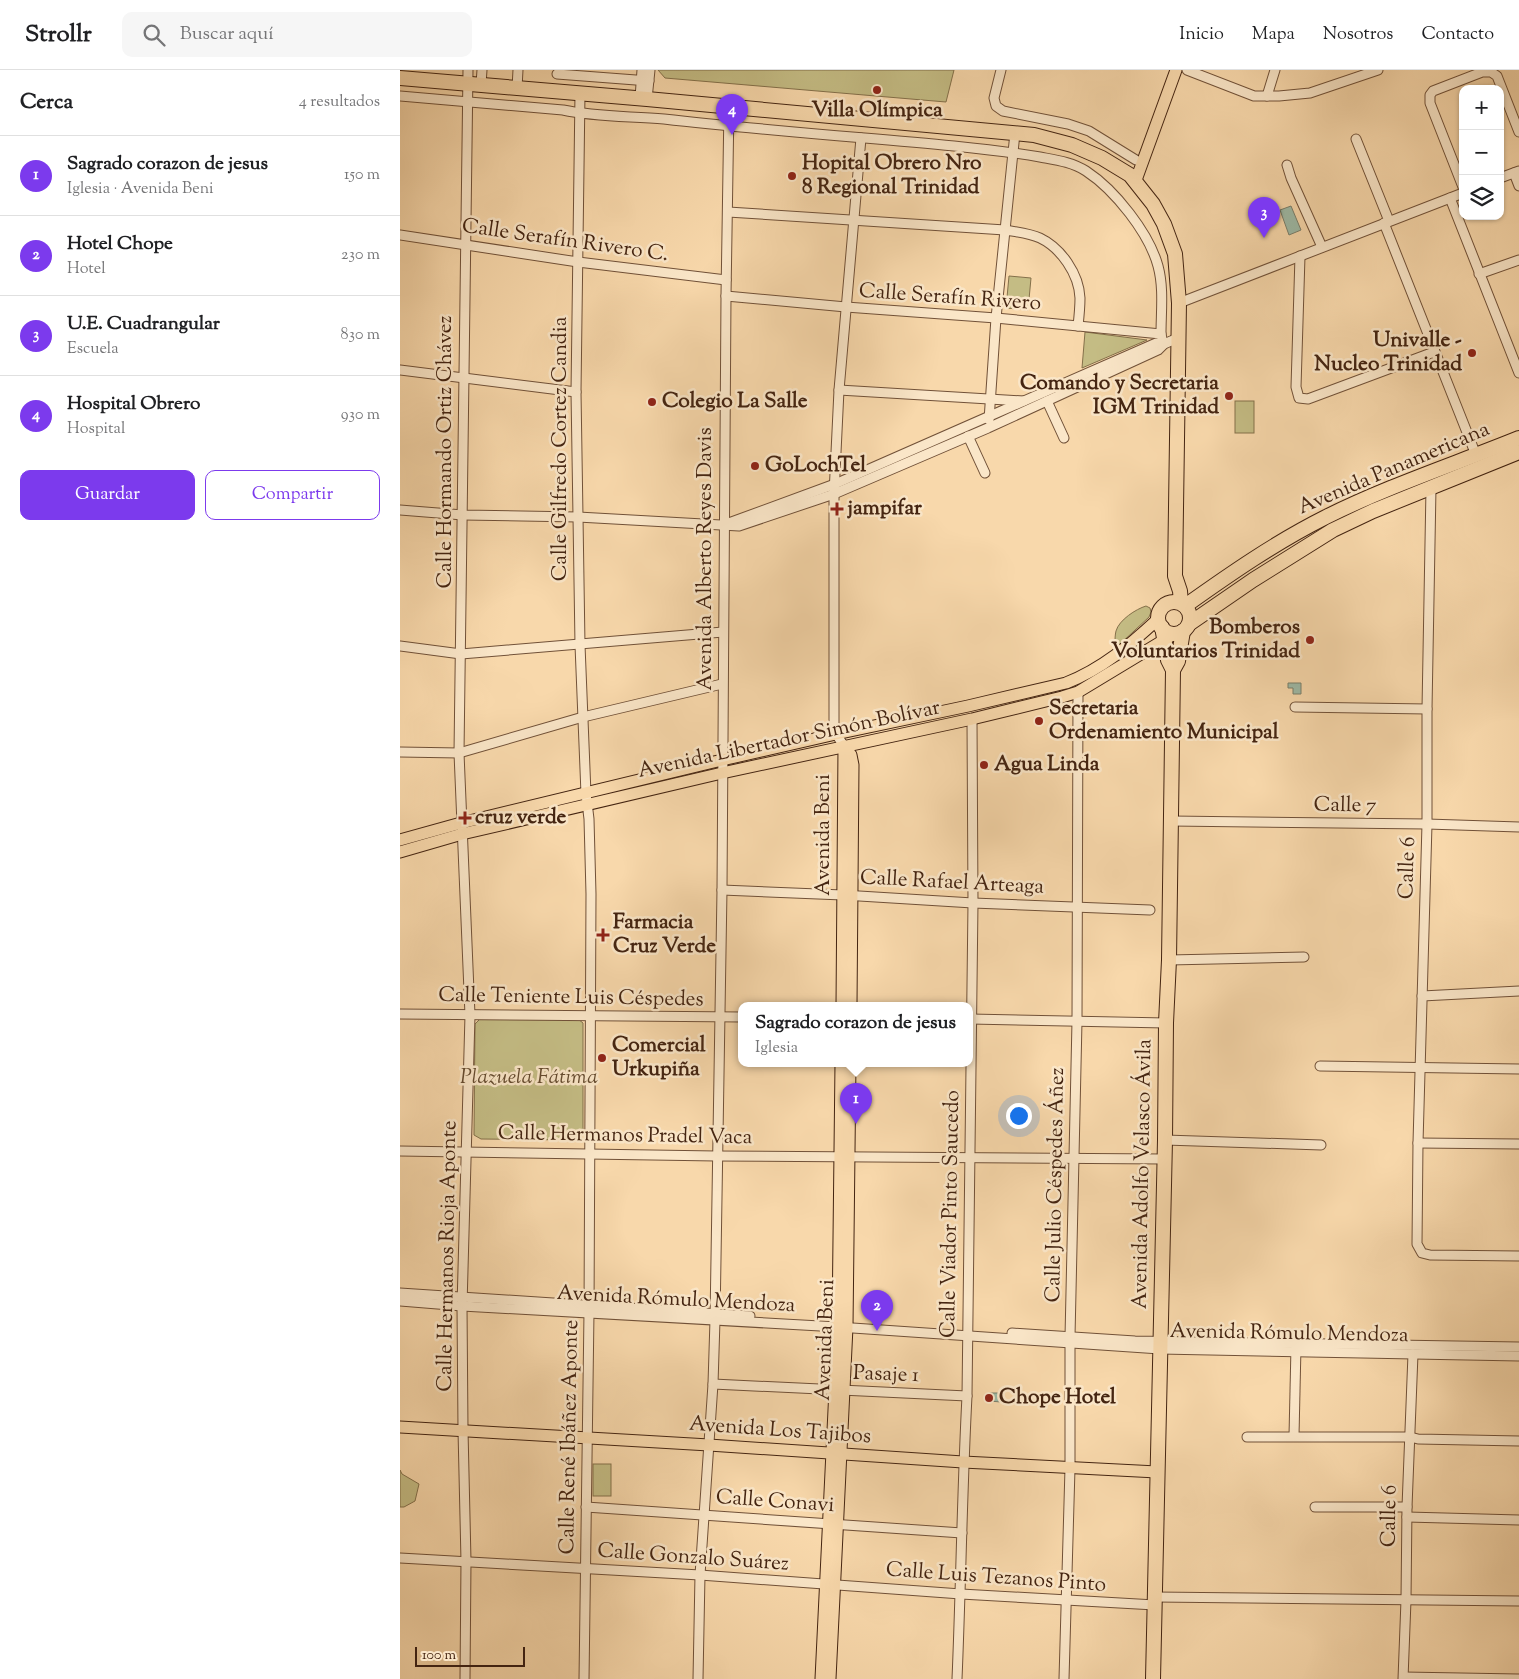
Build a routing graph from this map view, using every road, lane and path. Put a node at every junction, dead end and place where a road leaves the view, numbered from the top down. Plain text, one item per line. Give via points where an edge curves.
1 (482, 70) edge
2 (518, 70) edge
3 (642, 70) edge
4 (650, 70) edge
5 (1001, 70) edge
6 (1167, 70) edge
7 (1176, 70) edge
8 (1187, 70) edge
9 (1275, 70) edge
10 (1378, 70) edge
11 (557, 72) edge
12 (467, 76) edge
13 (400, 78) edge
14 (645, 80) junction
15 (481, 84) junction
16 (518, 88) junction
17 (556, 91) junction
18 (580, 93) junction
19 (400, 96) edge
20 (1267, 96) junction
21 (643, 98) junction
22 (467, 102) junction
23 (729, 106) junction
24 (580, 114) junction
25 (729, 126) junction
26 (1519, 132) edge
27 (1015, 133) junction
28 (861, 138) junction
29 (1356, 139) dead end
30 (1012, 152) junction
31 (1136, 160) junction
32 (1287, 165) dead end
33 (1516, 172) edge
34 (1504, 176) edge
35 (1459, 177) edge
36 (1133, 178) junction
37 (1519, 186) edge
38 (1459, 195) edge
39 (1450, 198) junction
40 (728, 212) junction
41 (854, 220) junction
42 (1387, 222) junction
43 (1005, 230) junction
44 (400, 234) edge
45 (466, 244) junction
46 (1322, 248) junction
47 (1300, 256) junction
48 (1519, 260) edge
49 (578, 262) junction
50 (1479, 274) junction
51 (726, 280) junction
52 (726, 296) junction
53 (1179, 303) junction
54 (846, 307) junction
55 (996, 318) junction
56 (1078, 326) junction
57 (1161, 334) junction
58 (1178, 338) junction
59 (1164, 344) junction
60 (1434, 352) junction
61 (400, 370) edge
62 (1519, 373) edge
63 (463, 379) junction
64 (839, 390) junction
65 (576, 392) junction
66 (990, 400) junction
67 (1047, 401) junction
68 (1026, 406) junction
69 (990, 418) junction
70 (988, 428) junction
71 (968, 436) junction
72 (1064, 438) dead end
73 (1519, 438) edge
74 (1519, 452) edge
75 (1476, 455) junction
76 (985, 473) dead end
77 (835, 484) junction
78 (1431, 488) junction
79 (834, 494) junction
80 (400, 510) edge
81 (463, 515) junction
82 (578, 517) junction
83 (724, 525) junction
84 (1175, 576) junction
85 (1209, 589) junction
86 (1178, 604) junction
87 (1172, 629) junction
88 (723, 632) junction
89 (580, 645) junction
90 (400, 646) edge
91 (462, 654) junction
92 (1173, 670) junction
93 (722, 684) junction
94 (1078, 692) junction
95 (1295, 707) dead end
96 (1427, 709) junction
97 (583, 717) junction
98 (972, 719) junction
99 (836, 734) junction
100 (844, 746) junction
101 (400, 752) edge
102 (459, 753) junction
103 (722, 760) junction
104 (722, 773) junction
105 (587, 799) junction
106 (1171, 821) junction
107 (1427, 824) junction
108 (1519, 827) edge
109 (462, 829) junction
110 (400, 840) edge
111 (400, 852) edge
112 (722, 890) junction
113 (847, 895) junction
114 (973, 903) junction
115 (1079, 907) junction
116 (1150, 910) dead end
117 (1304, 957) dead end
118 (1169, 960) junction
119 (1519, 991) edge
120 (1422, 996) junction
121 (842, 1002) edge
122 (851, 1002) edge
123 (970, 1002) edge
124 (400, 1014) edge
125 (470, 1015) junction
126 (590, 1016) junction
127 (719, 1017) junction
128 (738, 1017) edge
129 (973, 1019) edge
130 (1077, 1021) junction
131 (1166, 1023) junction
132 (1320, 1066) dead end
133 (1420, 1066) junction
134 (841, 1067) edge
135 (850, 1067) edge
136 (970, 1067) edge
137 (1519, 1069) edge
138 (1165, 1140) junction
139 (1418, 1142) junction
140 (1519, 1144) edge
141 (1321, 1145) dead end
142 (400, 1151) edge
143 (467, 1151) junction
144 (591, 1154) junction
145 (716, 1156) junction
146 (844, 1156) junction
147 (969, 1158) junction
148 (1074, 1159) junction
149 (1164, 1159) junction
150 (1519, 1256) edge
151 (400, 1293) edge
152 (400, 1301) edge
153 (462, 1301) junction
154 (590, 1309) junction
155 (715, 1317) junction
156 (842, 1324) junction
157 (968, 1333) junction
158 (1070, 1340) junction
159 (1160, 1345) junction
160 (1296, 1347) junction
161 (1519, 1347) edge
162 (1414, 1354) junction
163 (1519, 1356) edge
164 (713, 1384) junction
165 (839, 1391) junction
166 (967, 1396) junction
167 (400, 1427) edge
168 (463, 1430) junction
169 (1294, 1436) junction
170 (1247, 1437) dead end
171 (1410, 1437) junction
172 (587, 1438) junction
173 (1519, 1441) edge
174 (709, 1445) junction
175 (836, 1453) junction
176 (964, 1462) junction
177 (1070, 1468) junction
178 (1158, 1472) junction
179 (586, 1507) junction
180 (1315, 1507) dead end
181 (1407, 1507) junction
182 (704, 1515) junction
183 (1407, 1517) junction
184 (1519, 1520) edge
185 (833, 1524) junction
186 (962, 1533) junction
187 (400, 1558) edge
188 (466, 1561) junction
189 (585, 1569) junction
190 (700, 1575) junction
191 (830, 1585) junction
192 (961, 1594) junction
193 (1067, 1599) junction
194 (1406, 1600) junction
195 (1155, 1601) junction
196 (1519, 1601) edge
197 (1404, 1678) edge
198 (465, 1679) edge
199 (584, 1679) edge
200 (698, 1679) edge
201 (821, 1679) edge
202 (830, 1679) edge
203 (957, 1679) edge
204 (1064, 1679) edge
205 (1153, 1679) edge
206 (1518, 1679) edge

1 - 15 street
2 - 16 street
3 - 14 street
4 - 14 street
5 - 31 street via 994,98 996,106 1003,111 1089,131
6 - 31 main road
7 - 36 main road
8 - 20 street via 1254,96
9 - 20 street
10 - 20 street via 1310,92
11 - 14 street
11 - 17 street
12 - 13 highway
12 - 15 highway
12 - 22 street, Calle Hormando Ortiz Chávez
14 - 21 street
15 - 16 highway
16 - 17 highway
17 - 18 highway
18 - 21 highway
18 - 24 street, Calle Gilfredo Cortez Candia
19 - 22 street
21 - 23 highway
22 - 24 street
22 - 45 street, Calle Hormando Ortiz Chávez
23 - 25 street, Avenida Alberto Reyes Davis
23 - 27 highway
24 - 25 street
24 - 49 street, Calle Gilfredo Cortez Candia
25 - 28 street
25 - 40 street, Avenida Alberto Reyes Davis
26 - 35 street via 1497,76 1491,72 1482,72 1433,91 1430,103
27 - 30 street
27 - 36 highway via 1072,145 1102,158
28 - 30 street
28 - 41 street
29 - 42 street
30 - 43 street
30 - 57 street via 1066,162 1085,170 1126,210 1140,228 1158,266 1162,289
31 - 36 main road
32 - 46 street
33 - 34 street
33 - 37 street
36 - 53 highway via 1154,204 1164,224 1175,254
38 - 39 street
39 - 42 street
39 - 50 street
40 - 41 street
40 - 51 street, Avenida Alberto Reyes Davis
41 - 43 street
41 - 54 street
42 - 46 street
42 - 60 street
43 - 55 street
43 - 56 street via 1040,238 1059,251 1077,282 1080,297
44 - 45 street, Calle Serafín Rivero C.
45 - 49 street, Calle Serafín Rivero C.
45 - 63 street, Calle Hormando Ortiz Chávez
46 - 47 street
47 - 53 street
47 - 60 street via 1296,387 1299,398 1308,399
48 - 50 street
49 - 51 street, Calle Serafín Rivero C.
49 - 65 street, Calle Gilfredo Cortez Candia
50 - 62 street
51 - 52 street, Avenida Alberto Reyes Davis
52 - 54 street, Calle Serafín Rivero
52 - 83 street, Avenida Alberto Reyes Davis
53 - 58 highway
54 - 55 street, Calle Serafín Rivero
54 - 64 street
55 - 56 street, Calle Serafín Rivero
55 - 66 street
56 - 57 street, Calle Serafín Rivero
57 - 59 street
58 - 59 street
58 - 84 highway
59 - 67 street via 1158,350
59 - 68 street via 1156,343
60 - 75 street
61 - 63 street
63 - 65 street
63 - 81 street, Calle Hormando Ortiz Chávez
64 - 66 street
64 - 77 street
65 - 82 street, Calle Gilfredo Cortez Candia
66 - 68 street
66 - 69 street
67 - 68 street
67 - 72 street
68 - 69 street
68 - 70 street
69 - 70 street
69 - 77 street
70 - 71 street
71 - 76 street
71 - 79 street
73 - 75 highway, Avenida Panamericana
74 - 78 highway, Avenida Panamericana
75 - 85 highway, Avenida Panamericana via 1369,497 1286,538
77 - 79 street
77 - 83 street
78 - 87 highway, Avenida Panamericana via 1333,530
78 - 96 street, Calle 6
79 - 83 street via 739,526
79 - 99 street
80 - 81 street
81 - 82 street
81 - 91 street, Calle Hormando Ortiz Chávez
82 - 83 street
82 - 89 street, Calle Gilfredo Cortez Candia
83 - 88 street, Avenida Alberto Reyes Davis
84 - 85 highway via 1186,587
84 - 86 highway via 1180,591
85 - 86 highway, Avenida Panamericana
86 - 87 highway via 1190,614
86 - 87 highway via 1161,608
87 - 92 highway, Avenida Adolfo Velasco Ávila via 1168,660
87 - 92 highway, Avenida Adolfo Velasco Ávila via 1178,661
87 - 94 main road, Avenida Libertador Simón Bolívar
87 - 99 main road, Avenida Libertador Simón Bolívar via 1147,630 1111,659 1066,683
88 - 89 street
88 - 93 street, Avenida Alberto Reyes Davis
89 - 91 street
89 - 97 street, Calle Gilfredo Cortez Candia
90 - 91 street
91 - 102 street, Calle Hormando Ortiz Chávez
92 - 106 highway, Avenida Adolfo Velasco Ávila
93 - 97 street
93 - 103 street, Avenida Alberto Reyes Davis
94 - 98 main road, Avenida Libertador Simón Bolívar
94 - 115 street, Calle Julio Céspedes Áñez
95 - 96 street
96 - 107 street, Calle 6
97 - 102 street
97 - 105 street, Calle Gilfredo Cortez Candia
98 - 100 main road, Avenida Libertador Simón Bolívar
98 - 114 street, Calle Viador Pinto Saucedo
99 - 100 street
99 - 103 main road, Avenida Libertador Simón Bolívar
100 - 104 main road, Avenida Libertador Simón Bolívar
100 - 113 main road, Avenida Beni via 853,766
101 - 102 street
102 - 109 street, Calle Hormando Ortiz Chávez
103 - 104 street, Avenida Alberto Reyes Davis
103 - 105 main road, Avenida Libertador Simón Bolívar
104 - 105 main road, Avenida Libertador Simón Bolívar
104 - 112 street, Avenida Alberto Reyes Davis
105 - 109 main road, Avenida Libertador Simón Bolívar
105 - 126 street, Calle René Ibáñez Aponte via 591,894
106 - 107 street, Calle 7
106 - 118 highway, Avenida Adolfo Velasco Ávila
107 - 108 street, Calle 7
107 - 120 street, Calle 6
109 - 110 main road, Avenida Libertador Simón Bolívar
109 - 111 main road, Avenida Libertador Simón Bolívar
109 - 125 street, Calle Hermanos Rioja Aponte
112 - 113 street, Calle Rafael Arteaga
112 - 127 street, Avenida Alberto Reyes Davis
113 - 114 street, Calle Rafael Arteaga
113 - 121 main road, Avenida Beni
113 - 122 main road, Avenida Beni
114 - 115 street, Calle Rafael Arteaga
114 - 123 street, Calle Viador Pinto Saucedo
115 - 116 street, Calle Rafael Arteaga
115 - 130 street, Calle Julio Céspedes Áñez
117 - 118 street
118 - 131 highway, Avenida Adolfo Velasco Ávila
119 - 120 street
120 - 133 street, Calle 6
124 - 125 street, Calle Teniente Luis Céspedes
125 - 126 street, Calle Teniente Luis Céspedes
125 - 143 street, Calle Hermanos Rioja Aponte
126 - 127 street, Calle Teniente Luis Céspedes
126 - 144 street, Calle René Ibáñez Aponte
127 - 128 street, Calle Teniente Luis Céspedes
127 - 145 street, Avenida Alberto Reyes Davis
129 - 130 street
130 - 131 street
130 - 148 street, Calle Julio Céspedes Áñez
131 - 138 highway, Avenida Adolfo Velasco Ávila
132 - 133 street
133 - 137 street
133 - 139 street, Calle 6
134 - 146 main road, Avenida Beni
135 - 146 main road, Avenida Beni
136 - 147 street, Calle Viador Pinto Saucedo
138 - 141 street
138 - 149 highway, Avenida Adolfo Velasco Ávila
139 - 140 street
139 - 150 street, Calle 6 via 1417,1244 1422,1253 1430,1256
142 - 143 street, Calle Hermanos Pradel Vaca
143 - 144 street, Calle Hermanos Pradel Vaca
143 - 153 street, Calle Hermanos Rioja Aponte
144 - 145 street, Calle Hermanos Pradel Vaca
144 - 154 street, Calle René Ibáñez Aponte
145 - 146 street, Calle Hermanos Pradel Vaca
145 - 155 street, Avenida Alberto Reyes Davis
146 - 147 street, Calle Hermanos Pradel Vaca
146 - 156 main road, Avenida Beni
147 - 148 street, Calle Hermanos Pradel Vaca
147 - 157 street, Calle Viador Pinto Saucedo
148 - 149 street, Calle Hermanos Pradel Vaca
148 - 158 street, Calle Julio Céspedes Áñez
149 - 159 highway, Avenida Adolfo Velasco Ávila
151 - 153 street, Avenida Rómulo Mendoza
152 - 153 street, Avenida Rómulo Mendoza
153 - 154 street, Avenida Rómulo Mendoza
153 - 168 street, Calle Hermanos Rioja Aponte
154 - 155 street, Avenida Rómulo Mendoza
154 - 172 street, Calle René Ibáñez Aponte
155 - 156 street, Avenida Rómulo Mendoza
155 - 164 street, Avenida Alberto Reyes Davis
156 - 157 street, Avenida Rómulo Mendoza
156 - 165 main road, Avenida Beni
157 - 158 street, Avenida Rómulo Mendoza
157 - 166 street, Calle Viador Pinto Saucedo
158 - 159 street, Avenida Rómulo Mendoza
158 - 177 street, Calle Julio Céspedes Áñez
159 - 160 street, Avenida Rómulo Mendoza
159 - 178 highway, Avenida Adolfo Velasco Ávila
160 - 161 street, Avenida Rómulo Mendoza
160 - 162 street, Avenida Rómulo Mendoza
160 - 169 street
162 - 163 street, Avenida Rómulo Mendoza
162 - 171 street, Calle 6
164 - 165 street, Pasaje 1
164 - 174 street, Avenida Alberto Reyes Davis
165 - 166 street, Pasaje 1
165 - 175 main road, Avenida Beni
166 - 176 street, Calle Viador Pinto Saucedo
167 - 168 main road, Avenida Los Tajibos
168 - 172 main road, Avenida Los Tajibos
168 - 188 street, Calle Hermanos Rioja Aponte
169 - 170 street
169 - 171 street
171 - 173 street via 1418,1440
171 - 181 street, Calle 6
172 - 174 main road, Avenida Los Tajibos
172 - 179 street, Calle René Ibáñez Aponte
174 - 175 main road, Avenida Los Tajibos
174 - 182 street, Avenida Alberto Reyes Davis
175 - 176 main road, Avenida Los Tajibos
175 - 185 main road, Avenida Beni
176 - 177 main road, Avenida Los Tajibos
176 - 186 street, Calle Viador Pinto Saucedo
177 - 178 main road, Avenida Los Tajibos
177 - 193 street, Calle Julio Céspedes Áñez
178 - 195 highway, Avenida Adolfo Velasco Ávila
179 - 182 street, Calle Conavi
179 - 189 street, Calle René Ibáñez Aponte
180 - 181 street
181 - 183 street, Calle 6
182 - 185 street, Calle Conavi
182 - 190 street, Avenida Alberto Reyes Davis
183 - 184 street
183 - 194 street, Calle 6
185 - 186 street, Calle Conavi
185 - 191 main road, Avenida Beni
186 - 192 street, Calle Viador Pinto Saucedo
187 - 188 street, Calle Gonzalo Suárez
188 - 189 street, Calle Gonzalo Suárez
188 - 198 street, Calle Hermanos Rioja Aponte
189 - 190 street, Calle Gonzalo Suárez
189 - 199 street, Calle René Ibáñez Aponte
190 - 191 street, Calle Gonzalo Suárez
190 - 200 street, Avenida Alberto Reyes Davis
191 - 192 street, Calle Luis Tezanos Pinto
191 - 201 main road, Avenida Beni
191 - 202 main road, Avenida Beni
192 - 193 street, Calle Luis Tezanos Pinto
192 - 203 street, Calle Viador Pinto Saucedo
193 - 195 street, Calle Luis Tezanos Pinto
193 - 204 street, Calle Julio Céspedes Áñez
194 - 195 street, Calle Luis Tezanos Pinto
194 - 196 street, Calle Luis Tezanos Pinto
194 - 197 street, Calle 6
195 - 205 highway, Avenida Adolfo Velasco Ávila
197 - 206 street

